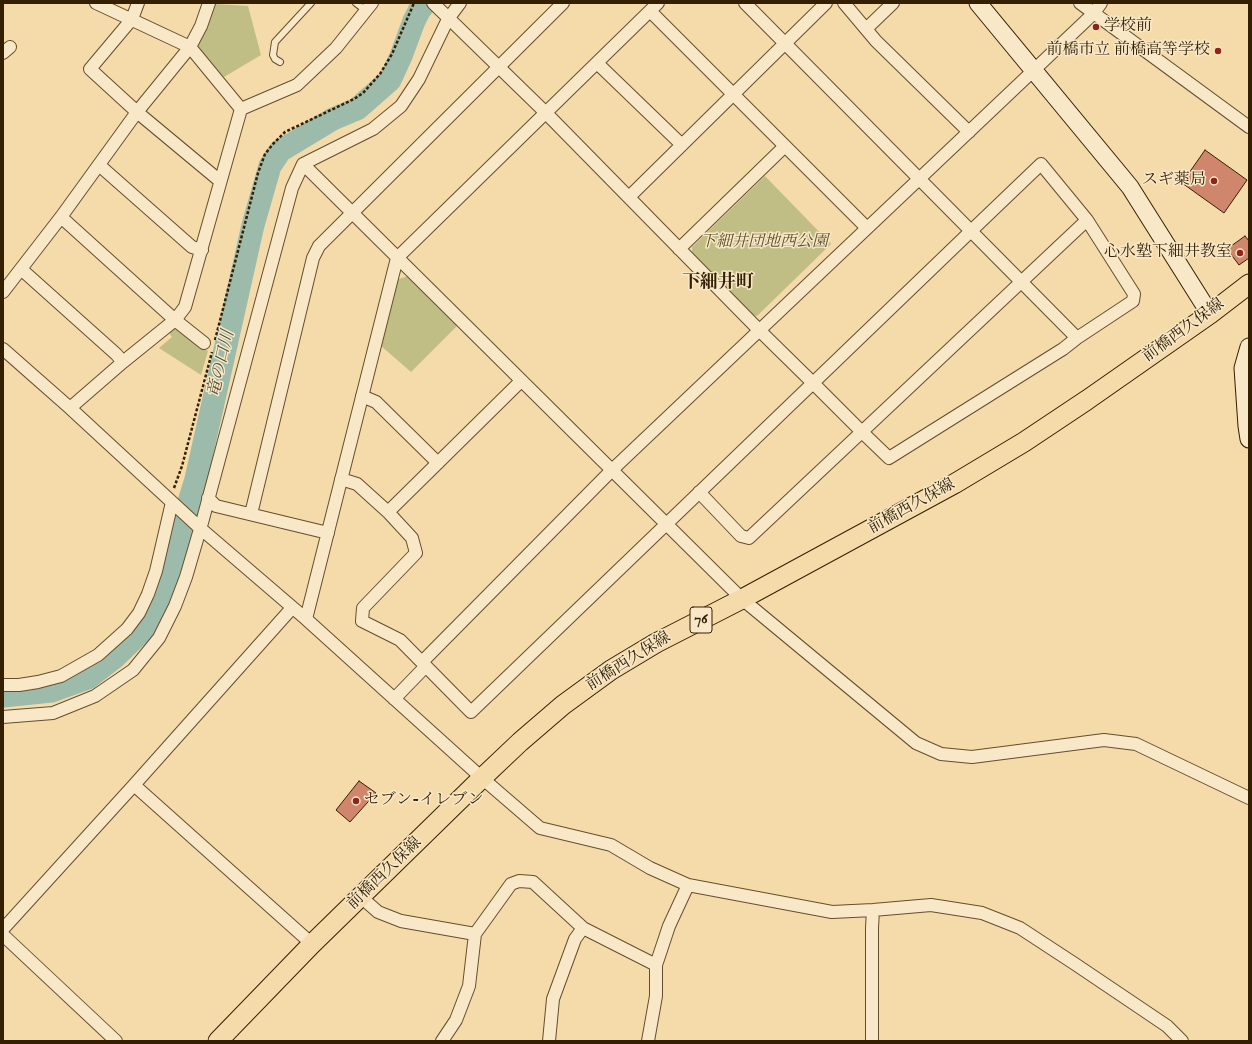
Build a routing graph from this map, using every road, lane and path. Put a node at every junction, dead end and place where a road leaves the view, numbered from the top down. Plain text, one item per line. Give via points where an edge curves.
1 (96, 3) edge
2 (138, 3) edge
3 (209, 3) edge
4 (311, 3) edge
5 (433, 3) edge
6 (460, 3) edge
7 (562, 3) edge
8 (745, 3) edge
9 (826, 3) edge
10 (844, 3) edge
11 (893, 3) edge
12 (978, 3) edge
13 (1080, 3) edge
14 (364, 5) edge
15 (654, 7) edge
16 (1097, 8) edge
17 (446, 16) junction
18 (132, 19) junction
19 (866, 29) junction
20 (785, 43) junction
21 (190, 47) junction
22 (280, 62) dead end
23 (597, 63) junction
24 (498, 67) junction
25 (1034, 70) junction
26 (734, 94) junction
27 (241, 109) junction
28 (137, 112) junction
29 (545, 112) junction
30 (1249, 127) edge
31 (969, 132) junction
32 (682, 145) junction
33 (785, 146) junction
34 (303, 164) junction
35 (99, 165) junction
36 (919, 179) junction
37 (220, 181) junction
38 (629, 197) junction
39 (352, 213) junction
40 (61, 217) junction
41 (1087, 220) junction
42 (867, 228) junction
43 (971, 231) junction
44 (679, 249) junction
45 (202, 250) junction
46 (397, 258) junction
47 (21, 269) junction
48 (1021, 282) junction
49 (1249, 284) edge
50 (3, 292) edge
51 (1210, 314) junction
52 (175, 320) junction
53 (759, 330) junction
54 (1077, 338) junction
55 (204, 343) dead end
56 (1249, 347) edge
57 (3, 350) edge
58 (123, 362) junction
59 (521, 381) junction
60 (813, 383) junction
61 (362, 396) junction
62 (70, 408) junction
63 (1248, 431) edge
64 (862, 432) junction
65 (438, 463) junction
66 (612, 470) junction
67 (341, 479) junction
68 (700, 492) junction
69 (208, 498) junction
70 (175, 504) junction
71 (388, 512) junction
72 (251, 514) junction
73 (666, 524) junction
74 (199, 526) junction
75 (328, 533) junction
76 (742, 599) junction
77 (292, 608) junction
78 (306, 619) junction
79 (424, 664) junction
80 (3, 684) edge
81 (394, 699) junction
82 (3, 717) edge
83 (482, 778) junction
84 (134, 785) junction
85 (1249, 798) edge
86 (688, 885) junction
87 (361, 897) junction
88 (873, 910) junction
89 (3, 928) edge
90 (583, 928) junction
91 (475, 934) junction
92 (3, 935) edge
93 (312, 944) junction
94 (656, 965) junction
95 (116, 1041) edge
96 (218, 1041) edge
97 (442, 1041) edge
98 (549, 1041) edge
99 (648, 1041) edge
100 (872, 1041) edge
101 (1182, 1041) edge

1 - 18 street
2 - 18 street
3 - 21 street
4 - 22 lane via 275,42 273,55
5 - 17 street
6 - 17 street
7 - 24 street
8 - 20 street
9 - 20 street
10 - 19 street
11 - 19 street
12 - 25 street
13 - 16 street
14 - 27 street via 336,48 297,86
15 - 23 street
15 - 26 street
16 - 25 street
16 - 30 street
17 - 24 street
17 - 34 street via 419,79 401,106 373,129
18 - 21 street
18 - 28 street via 90,69
19 - 31 street
20 - 26 street
20 - 36 street
21 - 27 street
21 - 28 street
23 - 29 street
23 - 32 street
24 - 29 street
24 - 39 street
25 - 31 street
25 - 51 street via 1130,187
26 - 32 street
26 - 33 street
27 - 37 street
28 - 35 street
28 - 37 street
29 - 38 street
29 - 46 street
31 - 36 street
32 - 38 street
33 - 42 street
33 - 44 street
34 - 39 street
34 - 69 street via 292,188
35 - 40 street
35 - 45 street via 192,247
36 - 42 street
36 - 43 street
37 - 45 street
38 - 44 street
39 - 46 street
39 - 72 street via 319,246 313,258
40 - 47 street
40 - 52 street
41 - 43 street via 1041,164
41 - 48 street
41 - 54 street via 1134,294 1133,301
42 - 53 street
43 - 48 street
43 - 60 street
44 - 53 street
45 - 52 street via 185,307
46 - 59 street
46 - 61 street
47 - 50 street
47 - 58 street
48 - 54 street
48 - 64 street
49 - 51 main road, 前橋西久保線 / 76
51 - 76 main road, 前橋西久保線 / 76 via 1024,442 954,484
52 - 55 street
52 - 58 street
53 - 60 street
53 - 66 street
54 - 64 street via 889,458
56 - 63 street via 1243,368
57 - 62 street
58 - 62 street
59 - 65 street
59 - 66 street
60 - 64 street
60 - 68 street
61 - 65 street via 376,402
61 - 67 street
62 - 70 street
64 - 68 street via 749,538 741,536
65 - 71 street
66 - 73 street
66 - 79 street
67 - 71 street via 357,484
67 - 75 street
68 - 73 street
69 - 72 street via 216,506
69 - 74 street
70 - 74 street
70 - 80 street via 148,594 139,613 127,629 98,655 61,676 25,684
71 - 79 street via 412,538 416,553 363,608 362,621 400,640
72 - 75 street
73 - 76 street
73 - 79 street via 470,712
74 - 77 street
74 - 82 street via 186,577 175,606 159,638 133,670 95,696 53,713
75 - 78 street
76 - 83 main road, 前橋西久保線 / 76 via 656,643 611,670 563,705
76 - 85 street via 916,743 941,754 972,757 1114,740 1136,744
77 - 78 street
77 - 84 street
78 - 81 street
79 - 81 street
81 - 83 street
83 - 86 street via 540,828 611,844 650,868
83 - 87 main road, 前橋西久保線 / 76
84 - 89 street
84 - 93 street
86 - 88 street via 832,912
86 - 94 street via 669,926
87 - 91 street via 378,912 401,921
87 - 93 main road, 前橋西久保線 / 76
88 - 100 street
88 - 101 street via 932,905 982,913 1020,928 1167,1026
90 - 91 street via 533,882 519,881 511,884
90 - 94 street
90 - 98 street via 575,939 553,999
91 - 97 street via 469,986 456,1020
92 - 95 street
93 - 96 main road, 前橋西久保線 / 76
94 - 99 street via 656,996

